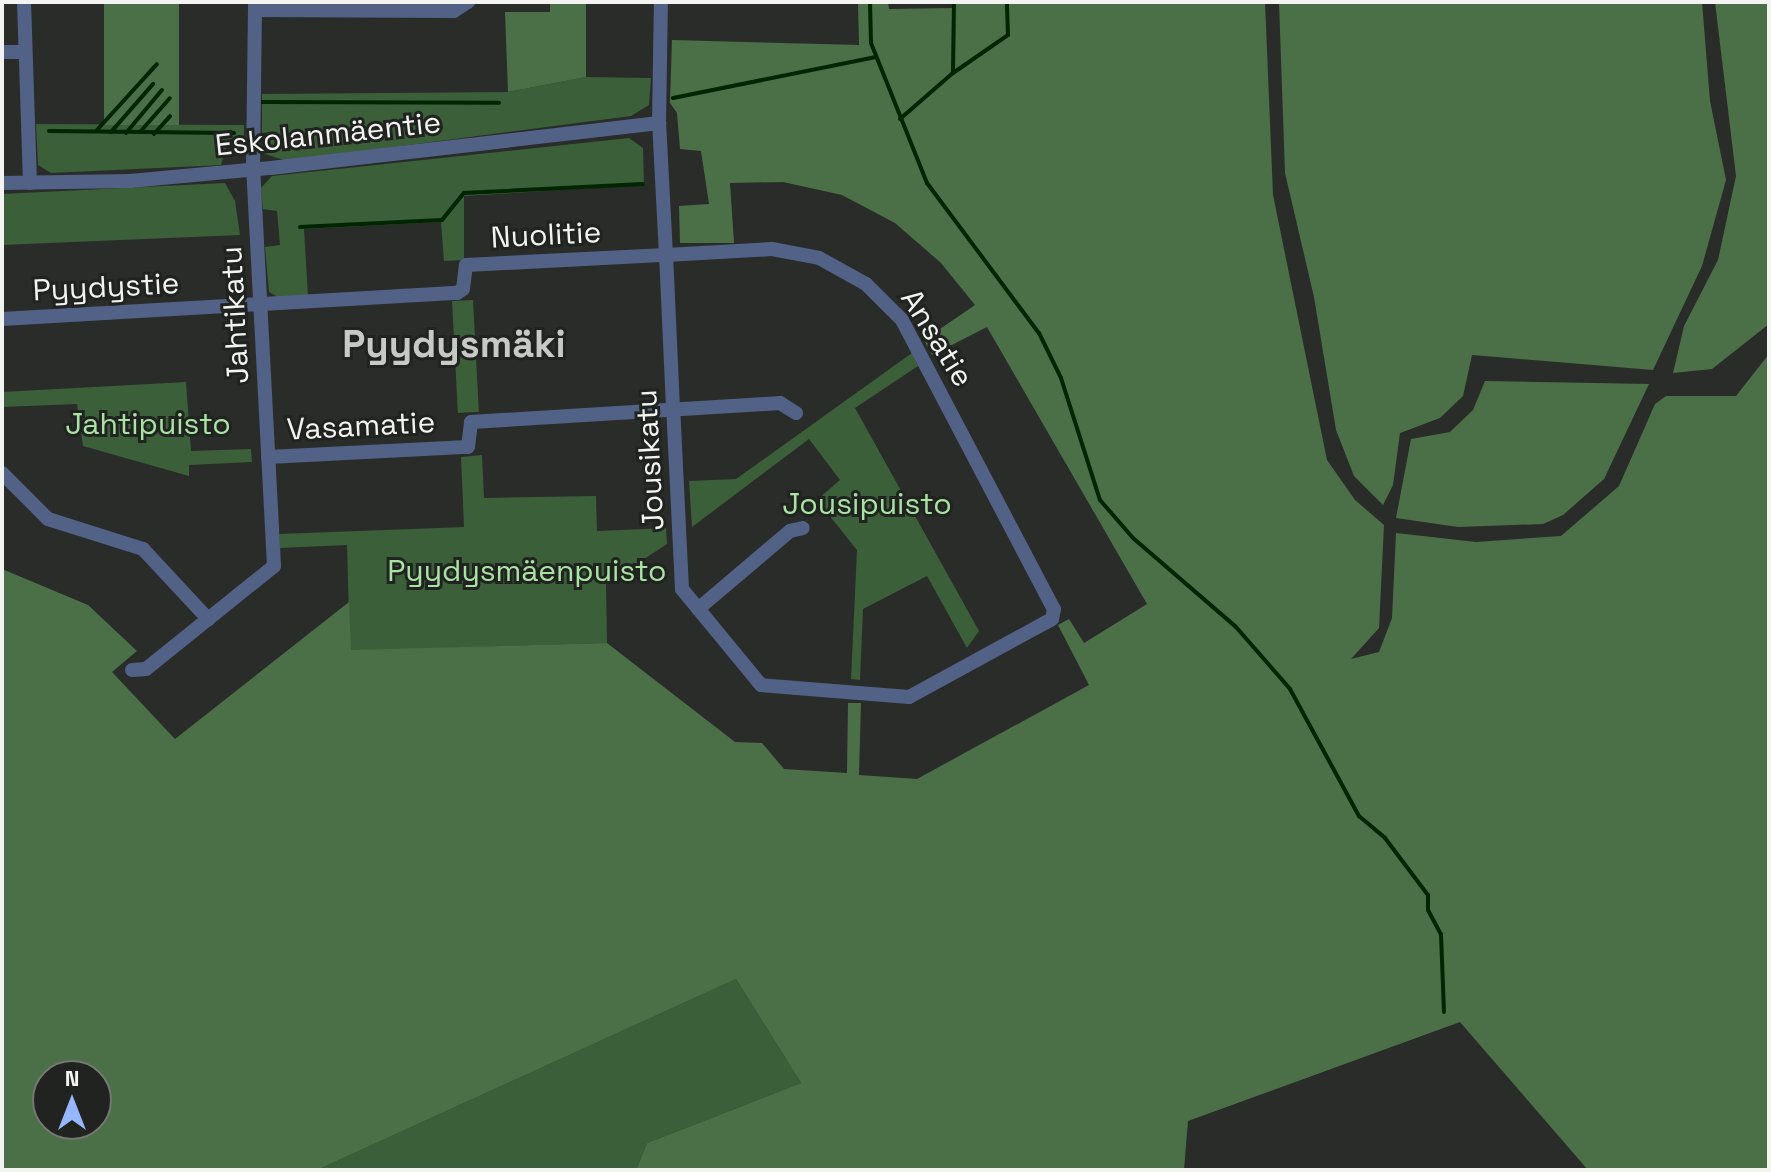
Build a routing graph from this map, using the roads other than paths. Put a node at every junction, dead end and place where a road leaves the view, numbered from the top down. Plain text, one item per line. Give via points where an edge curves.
1 (24, 2) edge
2 (468, 2) edge
3 (661, 2) edge
4 (255, 6) edge
5 (2, 52) edge
6 (23, 52) junction
7 (659, 123) junction
8 (253, 170) junction
9 (2, 183) edge
10 (30, 183) junction
11 (666, 255) junction
12 (260, 305) junction
13 (2, 319) edge
14 (673, 408) junction
15 (796, 413) dead end
16 (268, 457) junction
17 (2, 473) edge
18 (803, 528) dead end
19 (698, 609) junction
20 (1054, 609) joint
21 (208, 619) junction
22 (132, 670) dead end

1 - 6 street
2 - 4 street via 454,11
3 - 7 street, Jousikatu
4 - 8 street, Jahtikatu
5 - 6 street
6 - 10 street
7 - 8 street, Eskolanmäentie
7 - 11 street, Jousikatu
8 - 10 street, Eskolanmäentie
8 - 12 street, Jahtikatu
9 - 10 street, Eskolanmäentie
11 - 12 street, Nuolitie via 466,265 463,289 457,293
11 - 14 street, Jousikatu
11 - 20 street, Ansatie via 772,249 803,254 837,266 889,303 922,355
12 - 13 street, Pyydystie
12 - 16 street, Jahtikatu
14 - 15 street via 780,403
14 - 16 street, Vasamatie via 471,422 468,447
14 - 19 street, Jousikatu via 682,589
16 - 21 street, Jahtikatu via 274,566
17 - 21 street via 48,519 143,549
18 - 19 street via 790,531
19 - 20 street, Jousikatu via 761,685 900,698 1052,619
21 - 22 street, Jahtikatu via 146,669

